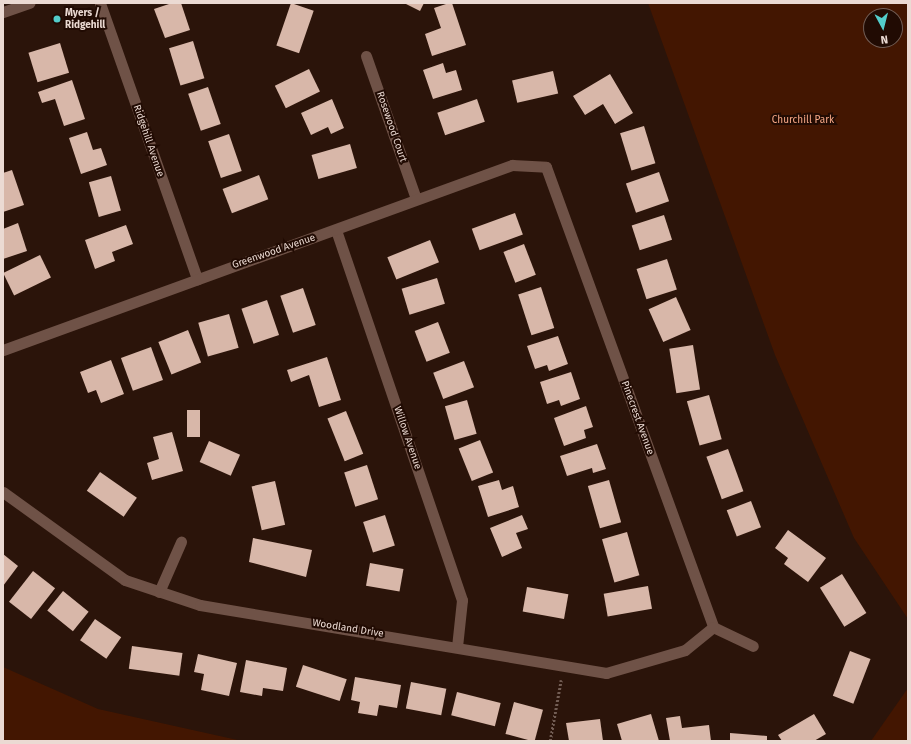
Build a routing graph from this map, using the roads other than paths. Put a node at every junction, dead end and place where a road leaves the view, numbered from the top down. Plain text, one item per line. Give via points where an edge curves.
1 (29, 3) edge
2 (100, 3) edge
3 (3, 12) edge
4 (366, 56) dead end
5 (546, 167) joint
6 (416, 199) junction
7 (336, 230) junction
8 (197, 279) junction
9 (3, 350) edge
10 (3, 492) edge
11 (181, 542) dead end
12 (158, 592) junction
13 (713, 627) junction
14 (753, 646) dead end
15 (457, 647) junction

1 - 3 street
2 - 8 street, Ridgehill Avenue
4 - 6 street, Rosewood Court
5 - 6 street, Greenwood Avenue via 512,165
5 - 13 street, Pinecrest Avenue
6 - 7 street, Greenwood Avenue
7 - 8 street, Greenwood Avenue
7 - 15 street, Willow Avenue via 462,600
8 - 9 street, Greenwood Avenue
10 - 12 street, Woodland Drive via 125,580
11 - 12 street
12 - 15 street, Woodland Drive via 200,605
13 - 14 street
13 - 15 street, Woodland Drive via 685,650 606,673

